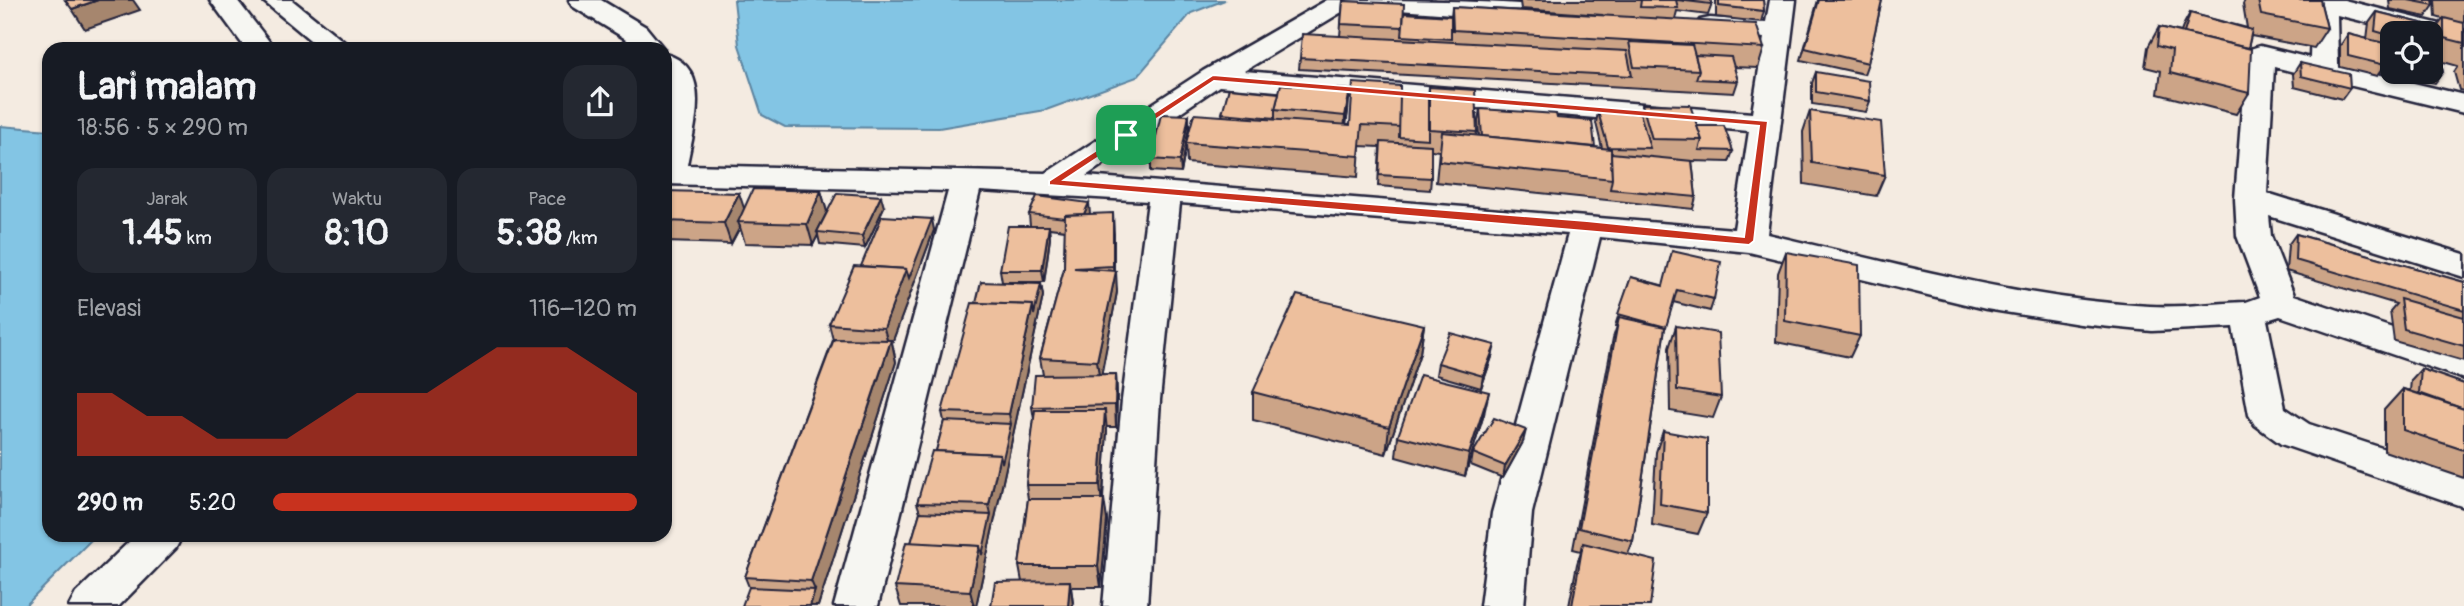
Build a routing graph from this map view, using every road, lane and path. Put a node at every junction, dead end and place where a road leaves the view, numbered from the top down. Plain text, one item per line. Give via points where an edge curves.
1 (223, 0) edge
2 (275, 0) edge
3 (582, 0) edge
4 (1347, 0) edge
5 (1372, 0) edge
6 (1783, 0) edge
7 (1561, 15) edge
8 (1683, 24) edge
9 (1778, 31) junction
10 (2464, 38) edge
11 (256, 42) edge
12 (330, 42) edge
13 (644, 42) edge
14 (2324, 69) junction
15 (672, 70) edge
16 (1213, 78) junction
17 (2464, 104) edge
18 (1764, 123) junction
19 (672, 153) edge
20 (672, 174) edge
21 (967, 179) junction
22 (1053, 183) junction
23 (1165, 192) junction
24 (2251, 200) junction
25 (1587, 225) junction
26 (1749, 241) junction
27 (2464, 266) edge
28 (2264, 309) junction
29 (2464, 366) edge
30 (2464, 491) edge
31 (155, 542) edge
32 (91, 606) edge
33 (856, 606) edge
34 (1125, 606) edge
35 (1502, 606) edge

1 - 11 street
2 - 12 street
3 - 13 street
4 - 16 street
5 - 7 street
6 - 9 street
8 - 9 street
9 - 18 street
10 - 14 street via 2323,3
14 - 17 street
14 - 24 street via 2260,55
15 - 19 street via 685,97
16 - 18 street
16 - 22 street
18 - 26 street
20 - 21 street
21 - 22 street
21 - 33 street
22 - 23 street
23 - 25 street
23 - 34 street via 1141,400
24 - 27 street
24 - 28 street
25 - 26 street
25 - 35 street via 1512,513
26 - 28 street via 1986,297 2080,312 2152,319
28 - 29 street
28 - 30 street via 2268,415 2295,434
31 - 32 street

